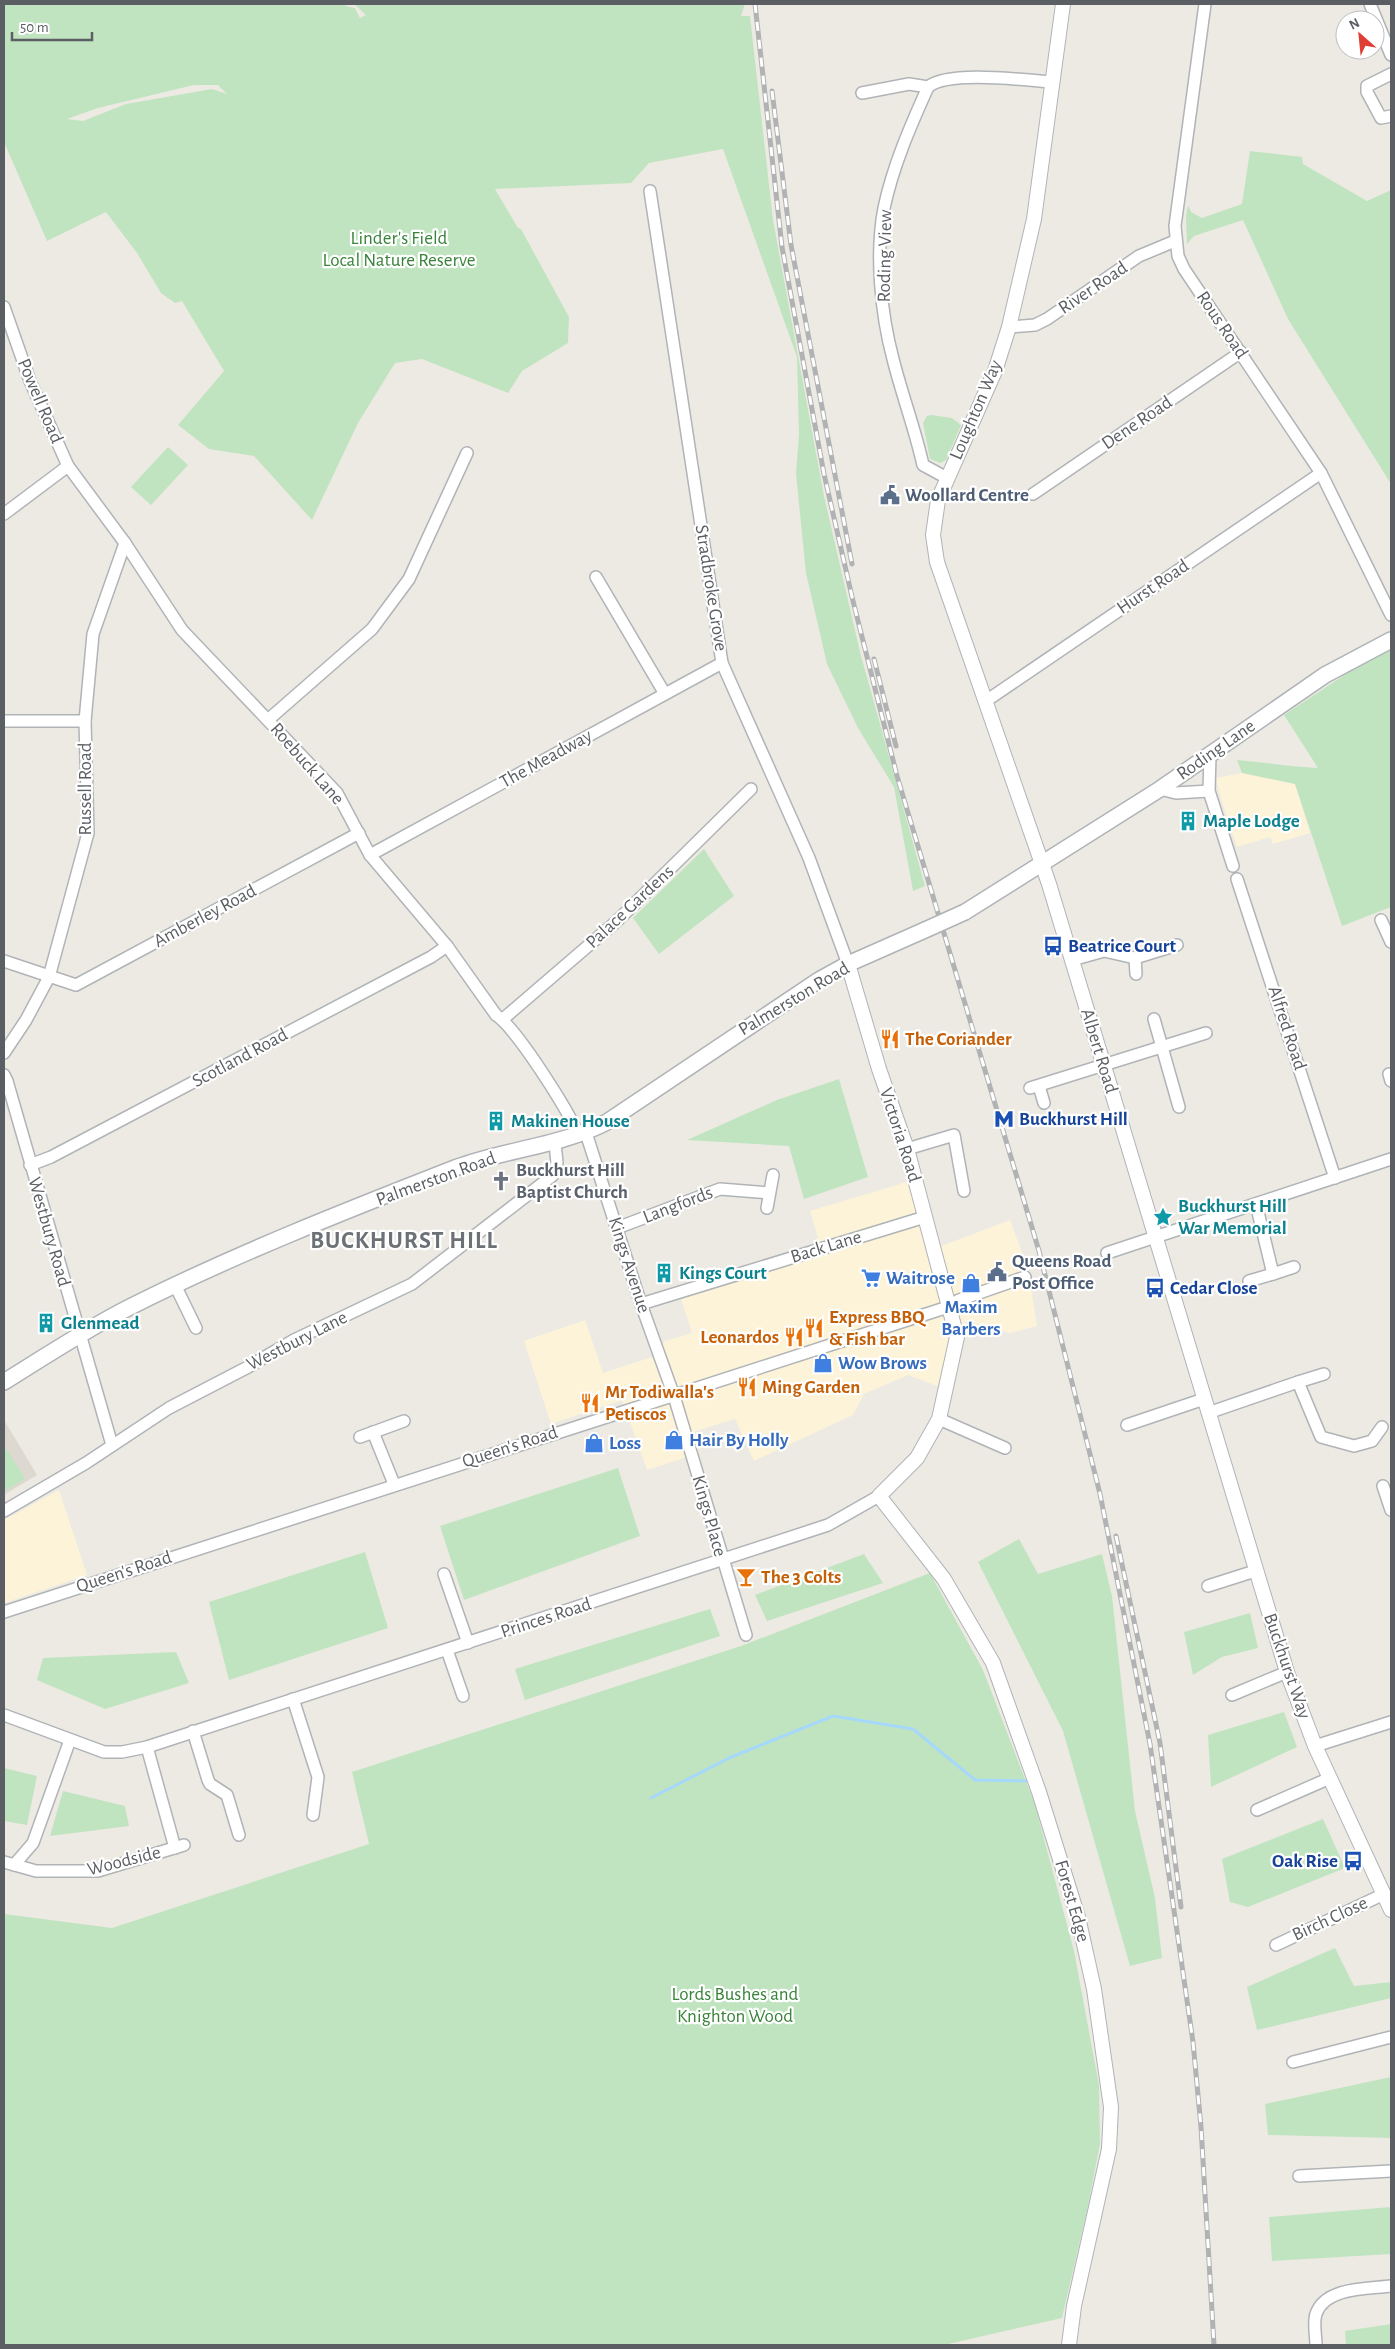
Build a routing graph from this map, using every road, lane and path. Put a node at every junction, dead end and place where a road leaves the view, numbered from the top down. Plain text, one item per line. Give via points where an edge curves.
1 (1063, 4) edge
2 (1205, 4) edge
3 (1370, 4) edge
4 (1391, 55) edge
5 (1391, 74) edge
6 (1051, 82) junction
7 (928, 88) junction
8 (862, 92) dead end
9 (1391, 116) edge
10 (650, 191) dead end
11 (1175, 241) junction
12 (4, 307) edge
13 (1009, 327) junction
14 (1241, 352) junction
15 (466, 453) dead end
16 (68, 466) junction
17 (1321, 473) junction
18 (947, 478) junction
19 (1033, 494) dead end
20 (4, 514) edge
21 (125, 543) junction
22 (596, 577) dead end
23 (1391, 615) edge
24 (1391, 640) edge
25 (722, 663) junction
26 (665, 694) junction
27 (986, 700) junction
28 (269, 719) junction
29 (4, 721) edge
30 (85, 722) junction
31 (1210, 755) junction
32 (751, 789) dead end
33 (1160, 789) junction
34 (1209, 791) junction
35 (359, 833) junction
36 (370, 855) junction
37 (1042, 862) junction
38 (1233, 866) dead end
39 (1237, 880) dead end
40 (1381, 920) dead end
41 (1391, 942) edge
42 (1177, 945) dead end
43 (447, 946) junction
44 (1135, 958) junction
45 (1072, 960) junction
46 (4, 961) edge
47 (848, 964) junction
48 (1136, 974) dead end
49 (49, 977) junction
50 (1154, 1019) dead end
51 (503, 1020) junction
52 (1206, 1032) dead end
53 (1160, 1048) junction
54 (4, 1053) edge
55 (1103, 1065) junction
56 (4, 1075) edge
57 (1044, 1102) dead end
58 (1178, 1107) dead end
59 (582, 1134) junction
60 (555, 1143) junction
61 (907, 1150) junction
62 (1391, 1159) edge
63 (30, 1165) junction
64 (773, 1175) dead end
65 (1335, 1178) junction
66 (964, 1191) dead end
67 (769, 1193) junction
68 (1256, 1204) junction
69 (767, 1208) dead end
70 (926, 1216) junction
71 (617, 1228) junction
72 (1155, 1238) junction
73 (1106, 1253) dead end
74 (1294, 1267) dead end
75 (1273, 1274) junction
76 (1020, 1279) dead end
77 (1249, 1281) dead end
78 (175, 1286) junction
79 (641, 1304) junction
80 (948, 1307) junction
81 (196, 1328) dead end
82 (79, 1336) junction
83 (1324, 1374) dead end
84 (4, 1382) edge
85 (1298, 1382) junction
86 (674, 1396) junction
87 (1206, 1406) junction
88 (939, 1419) junction
89 (404, 1421) dead end
90 (1127, 1425) dead end
91 (1382, 1427) dead end
92 (373, 1432) junction
93 (360, 1436) dead end
94 (112, 1445) junction
95 (1005, 1448) dead end
96 (394, 1484) junction
97 (1383, 1486) dead end
98 (879, 1496) junction
99 (1391, 1510) edge
100 (4, 1511) edge
101 (722, 1560) junction
102 (1255, 1571) junction
103 (444, 1574) dead end
104 (1208, 1586) dead end
105 (4, 1612) edge
106 (746, 1634) dead end
107 (468, 1644) junction
108 (447, 1650) junction
109 (1287, 1672) junction
110 (1232, 1695) dead end
111 (463, 1696) dead end
112 (294, 1699) junction
113 (4, 1715) edge
114 (1391, 1722) edge
115 (193, 1731) junction
116 (70, 1740) junction
117 (1316, 1746) junction
118 (147, 1747) junction
119 (1330, 1778) junction
120 (1257, 1810) dead end
121 (313, 1815) dead end
122 (239, 1834) dead end
123 (9, 1864) edge
124 (1384, 1894) junction
125 (1391, 1910) edge
126 (1276, 1945) dead end
127 (1391, 2037) edge
128 (1293, 2062) dead end
129 (1391, 2171) edge
130 (1299, 2176) dead end
131 (1391, 2286) edge
132 (1069, 2345) edge
133 (1316, 2345) edge

1 - 6 street, Loughton Way
2 - 11 street, Rous Road
3 - 4 street
5 - 9 street via 1372,82 1367,92 1381,118
6 - 7 street via 943,79
6 - 13 street, Loughton Way via 1034,219
7 - 8 street via 909,84
7 - 18 street, Roding View via 900,152 884,210 881,289 893,360 923,465
10 - 25 street, Stradbroke Grove
11 - 13 street, River Road via 1139,256 1047,319 1035,325
11 - 14 street, Rous Road via 1184,269
12 - 16 street, Powell Road via 30,381
13 - 18 street, Loughton Way via 981,406
14 - 17 street, Rous Road
14 - 19 street, Dene Road
15 - 28 street via 409,579 372,629
16 - 20 street
16 - 21 street, Roebuck Lane
17 - 23 street, Rous Road
17 - 27 street, Hurst Road
18 - 27 street, Loughton Way via 938,500 933,535 937,562
21 - 28 street, Roebuck Lane via 182,630
21 - 30 street, Russell Road via 93,634
22 - 26 street
24 - 31 main road, Roding Lane via 1325,675
25 - 26 street, The Meadway
25 - 47 street, Stradbroke Grove via 809,858
26 - 36 street, The Meadway
27 - 37 street, Loughton Way
28 - 35 street, Roebuck Lane via 337,793
29 - 30 street
30 - 49 street, Russell Road via 88,833
31 - 33 main road, Roding Lane
31 - 34 street
32 - 51 street, Palace Gardens via 617,921
33 - 34 street via 1176,793
33 - 37 main road, Roding Lane
34 - 38 street
35 - 36 street, Roebuck Lane
35 - 49 street, Amberley Road via 76,985
36 - 43 street, Roebuck Lane
37 - 45 street, Albert Road
37 - 47 main road, Palmerston Road, bridge via 965,912
39 - 65 street, Alfred Road
40 - 41 street
42 - 44 street
43 - 51 street, Roebuck Lane via 496,1015
43 - 63 street, Scotland Road via 52,1157
44 - 45 street via 1104,952
44 - 48 street
45 - 55 street, Albert Road
46 - 49 street, Amberley Road
47 - 59 main road, Palmerston Road via 787,1000 607,1122
47 - 61 street, Victoria Road
49 - 54 street, Russell Road
50 - 53 street
51 - 59 street, Roebuck Lane
52 - 53 street
53 - 55 street
53 - 58 street
55 - 57 street via 1034,1087
55 - 72 street, Albert Road
56 - 63 street, Westbury Road
59 - 60 main road, Palmerston Road
59 - 71 street, Kings Avenue
60 - 78 main road, Palmerston Road via 461,1166
60 - 94 street, Westbury Lane via 557,1163 552,1176 412,1284 294,1340 169,1408
61 - 66 street via 954,1135
61 - 70 street, Victoria Road
62 - 65 street
63 - 82 street, Westbury Road
64 - 67 street
65 - 68 street
67 - 69 street
67 - 71 street, Langfords via 720,1189
68 - 72 street
68 - 75 street
70 - 79 street, Back Lane
70 - 80 street, Victoria Road
71 - 79 street, Kings Avenue
72 - 73 street
72 - 87 street, Albert Road
74 - 75 street
75 - 77 street
76 - 80 street, Queen's Road via 959,1300
78 - 81 street
78 - 82 main road, Palmerston Road
79 - 86 street, Kings Avenue
80 - 86 street, Queen's Road
80 - 88 street, Princes Road via 957,1337
82 - 84 main road, Palmerston Road
82 - 94 street, Westbury Road
83 - 85 street
85 - 87 street
85 - 91 street via 1321,1436 1354,1446 1372,1441
86 - 96 street, Queen's Road
86 - 101 street, Kings Place
87 - 90 street
87 - 102 street, Buckhurst Way
88 - 95 street
88 - 98 street, Princes Road via 917,1458
89 - 92 street
92 - 93 street
92 - 96 street
94 - 100 street, Westbury Lane
96 - 105 street, Queen's Road
97 - 99 street
98 - 101 street, Princes Road via 828,1525
98 - 132 street, Forest Edge via 944,1579 993,1663 1039,1792 1078,1916 1106,2062 1111,2107 1109,2149 1074,2306
101 - 106 street, Kings Place
101 - 107 street, Princes Road
102 - 104 street
102 - 109 street, Buckhurst Way
103 - 107 street
107 - 108 street, Princes Road
108 - 111 street
108 - 112 street, Princes Road
109 - 110 street
109 - 117 street, Buckhurst Way
112 - 115 street, Princes Road
112 - 121 street via 318,1777
113 - 116 street, Princes Road
114 - 117 street
115 - 118 street, Princes Road
115 - 122 street via 208,1780 227,1794
116 - 118 street, Princes Road via 104,1752
116 - 123 street via 33,1843
117 - 119 street, Buckhurst Way
118 - 123 street, Woodside via 179,1846 98,1871 36,1871
119 - 120 street
119 - 124 street, Buckhurst Way
124 - 125 street, Buckhurst Way
124 - 126 street, Birch Close
127 - 128 street
129 - 130 street
131 - 133 street via 1325,2299 1315,2315

